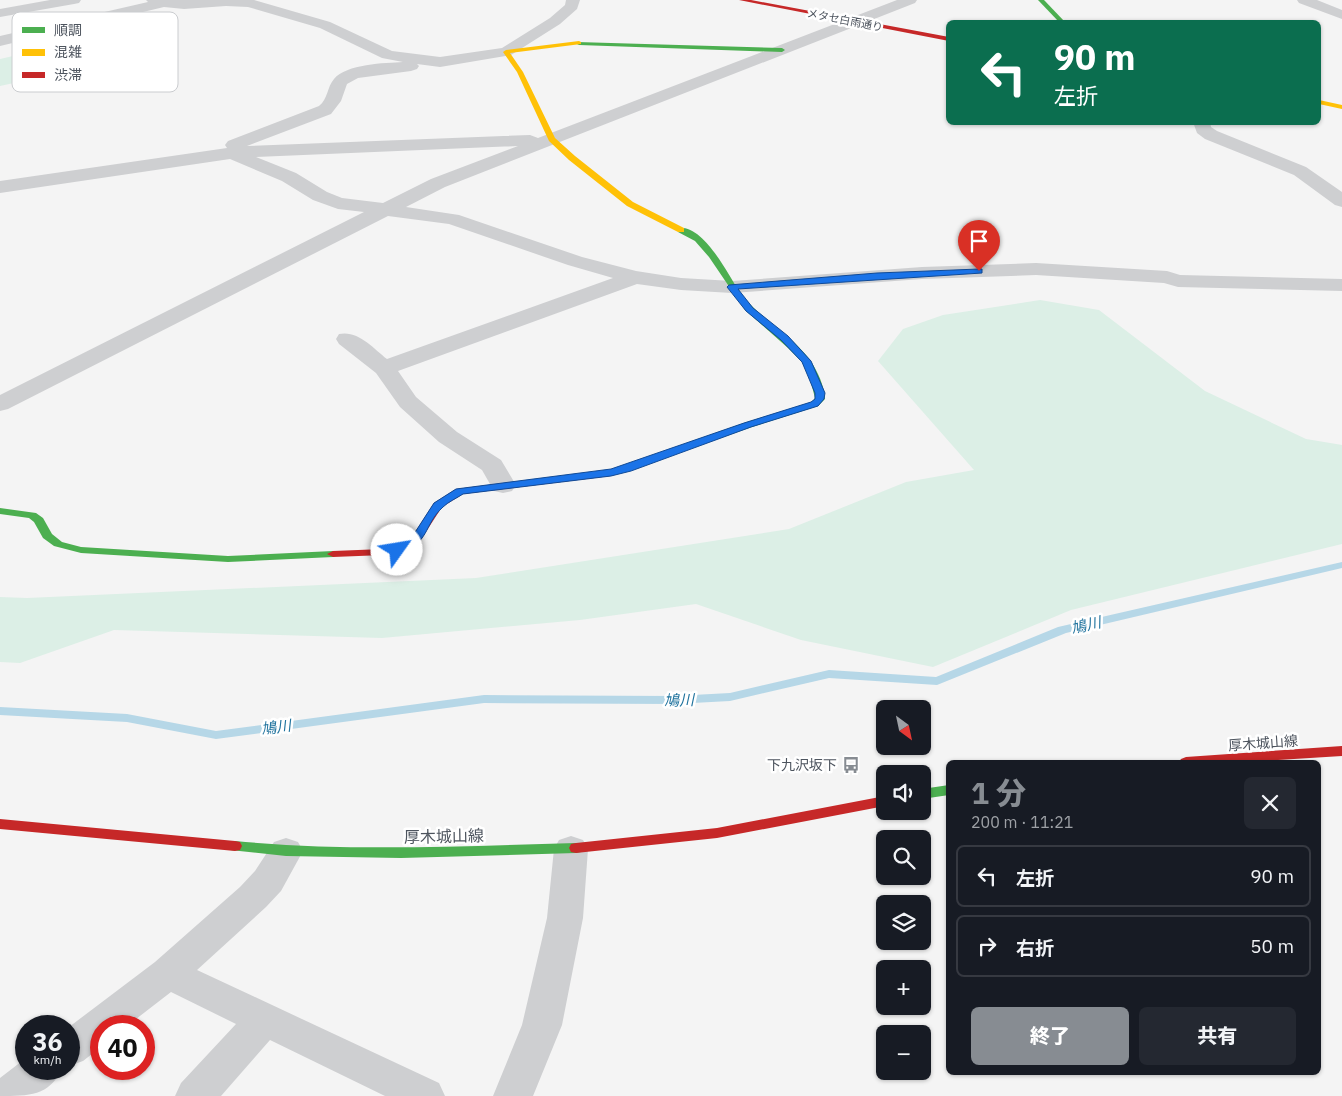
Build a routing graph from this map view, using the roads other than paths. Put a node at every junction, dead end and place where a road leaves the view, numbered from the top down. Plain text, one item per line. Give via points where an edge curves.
1 (74, 0) edge
2 (573, 0) edge
3 (742, 0) edge
4 (910, 0) edge
5 (1040, 0) edge
6 (1304, 0) edge
7 (158, 2) edge
8 (117, 12) edge
9 (0, 13) edge
10 (1342, 15) edge
11 (1060, 20) edge
12 (856, 22) junction
13 (946, 38) edge
14 (782, 50) junction
15 (506, 52) junction
16 (440, 62) junction
17 (1321, 102) edge
18 (1342, 107) edge
19 (1202, 125) edge
20 (552, 138) junction
21 (232, 153) junction
22 (199, 158) junction
23 (0, 187) edge
24 (1342, 201) edge
25 (384, 210) junction
26 (635, 277) junction
27 (1342, 285) edge
28 (732, 287) junction
29 (347, 339) dead end
30 (384, 368) junction
31 (0, 404) edge
32 (503, 485) junction
33 (0, 511) edge
34 (1342, 751) edge
35 (1214, 760) edge
36 (946, 790) edge
37 (931, 793) edge
38 (876, 803) edge
39 (0, 824) edge
40 (570, 849) junction
41 (286, 851) junction
42 (168, 973) junction
43 (264, 1020) junction
44 (80, 1041) edge
45 (28, 1080) edge
46 (7, 1096) edge
47 (195, 1096) edge
48 (426, 1096) edge
49 (514, 1096) edge

1 - 9 street
2 - 15 street via 572,6 555,21
3 - 12 street, メタセ白雨通り
4 - 12 street
5 - 11 street
6 - 10 street
7 - 8 street
7 - 16 street via 184,5 248,3 325,25 388,54
12 - 13 street, メタセ白雨通り
12 - 14 street
14 - 15 street via 584,42
14 - 20 street
15 - 16 street
15 - 20 street via 520,72
16 - 22 street via 370,70 344,77 331,106 325,110
17 - 18 street
19 - 24 street via 1211,135 1300,171
20 - 21 street
20 - 25 street via 438,183
20 - 28 street via 572,158 642,212 697,238
21 - 22 street
21 - 25 street via 289,177 338,203
22 - 23 street
25 - 26 street via 452,219 566,258
25 - 31 street
26 - 28 street
26 - 30 street
27 - 28 street via 1178,281 1167,277 1036,269 905,274
28 - 32 street via 750,310 806,361 820,399 814,404 628,468 594,476
29 - 30 street
30 - 32 street via 408,402 448,436 492,465
32 - 33 street via 460,491 450,496 438,505 416,539 403,548 384,552 228,559 81,550 58,544 47,536 39,520 32,515
34 - 35 street, 厚木城山線
36 - 37 street
38 - 40 street, 厚木城山線 via 718,833
39 - 41 street, 厚木城山線
40 - 41 street, 厚木城山線 via 401,853
40 - 49 street via 565,918 542,1025
41 - 42 street via 268,881 253,897
42 - 43 street
42 - 44 street
43 - 47 street
43 - 48 street
45 - 46 street

